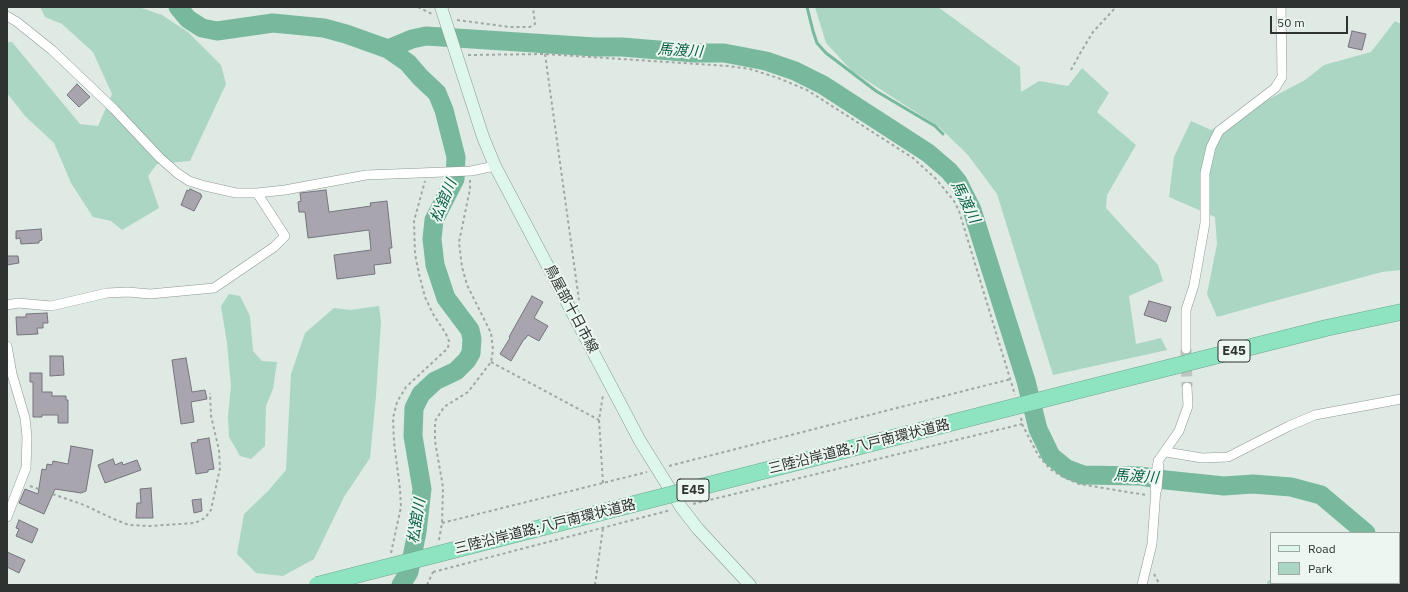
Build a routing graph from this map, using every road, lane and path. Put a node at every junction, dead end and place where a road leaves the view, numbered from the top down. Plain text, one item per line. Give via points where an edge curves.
1 (441, 7) edge
2 (533, 7) edge
3 (1116, 7) edge
4 (1281, 7) edge
5 (7, 16) edge
6 (445, 21) junction
7 (455, 52) junction
8 (545, 54) junction
9 (1071, 70) dead end
10 (495, 166) junction
11 (469, 170) junction
12 (431, 171) junction
13 (258, 193) junction
14 (579, 303) dead end
15 (7, 304) edge
16 (1401, 312) edge
17 (7, 346) edge
18 (1186, 349) tunnel mouth
19 (491, 362) junction
20 (10, 374) edge
21 (1011, 379) junction
22 (611, 384) junction
23 (1187, 387) tunnel mouth
24 (210, 394) dead end
25 (1401, 399) edge
26 (1016, 402) dead end
27 (1020, 417) dead end
28 (599, 420) junction
29 (1022, 424) junction
30 (1166, 452) junction
31 (1158, 466) joint
32 (657, 469) junction
33 (21, 482) junction
34 (603, 484) junction
35 (1155, 493) junction
36 (681, 507) junction
37 (7, 517) edge
38 (603, 528) junction
39 (390, 558) dead end
40 (317, 585) edge
41 (427, 585) edge
42 (595, 585) edge
43 (750, 585) edge
44 (1142, 585) edge

1 - 6 main road, 鳥屋部十日市線
2 - 6 path via 535,24 530,27
3 - 9 path via 1093,32
4 - 18 street via 1282,77 1275,88 1219,131 1211,147 1205,174 1205,223 1194,285 1186,310
5 - 13 street via 52,50 177,173 189,181 220,190
6 - 7 main road, 鳥屋部十日市線
7 - 8 path
7 - 10 main road, 鳥屋部十日市線
8 - 14 path
8 - 21 path via 728,66 750,70 807,90 912,158 936,179 959,210
10 - 11 street
10 - 22 main road, 鳥屋部十日市線
11 - 12 street
11 - 19 path via 470,189 459,242 461,261 467,286 491,333
12 - 13 street via 366,175
12 - 39 path via 414,221 415,254 425,297 449,341 448,348 406,387 397,402 393,418 401,507
13 - 15 street via 285,236 274,247 214,288 150,294 107,293 51,306
16 - 40 highway, 三陸沿岸道路;八戸南環状道路 / E45, bridge via 1326,328
17 - 20 street
19 - 28 path
19 - 34 path via 468,392 444,408 435,421 435,441 443,487 442,523
20 - 33 street via 25,418 26,468
21 - 26 path
21 - 32 path
22 - 28 path via 603,396
22 - 32 main road, 鳥屋部十日市線
23 - 30 street via 1188,406 1180,431
24 - 33 path via 220,468 211,510 205,518 195,523 129,525
25 - 30 street via 1315,415 1228,457 1202,458
27 - 29 path
28 - 34 path
29 - 35 path via 1038,455 1050,469 1062,477 1079,484
29 - 36 path
30 - 31 street via 1158,461
31 - 35 street
32 - 34 path
32 - 36 main road, 鳥屋部十日市線
33 - 37 street
35 - 44 street via 1152,544
36 - 38 path
36 - 43 main road, 鳥屋部十日市線
38 - 41 path via 433,572
38 - 42 path

